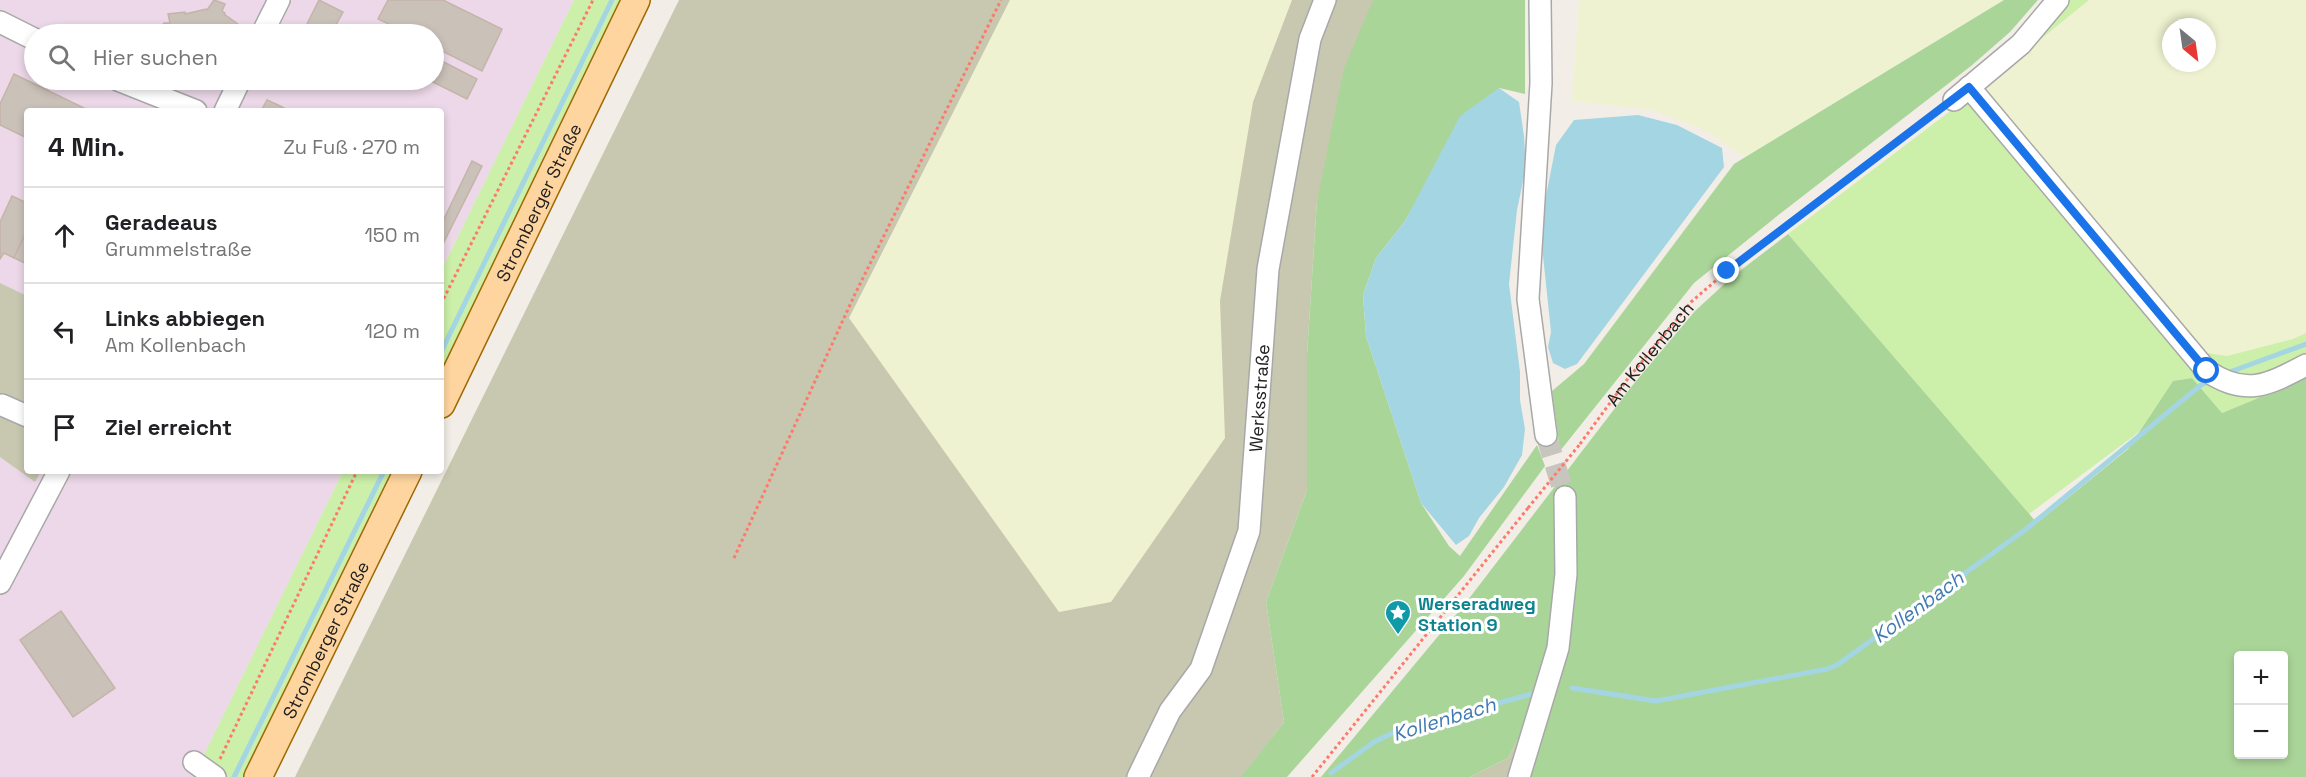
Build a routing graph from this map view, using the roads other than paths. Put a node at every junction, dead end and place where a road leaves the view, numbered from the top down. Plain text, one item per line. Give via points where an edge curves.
1 (279, 0) edge
2 (636, 0) edge
3 (1325, 0) edge
4 (1540, 0) edge
5 (2058, 0) edge
6 (0, 22) edge
7 (267, 24) edge
8 (24, 34) edge
9 (143, 90) edge
10 (235, 90) edge
11 (188, 108) edge
12 (226, 108) edge
13 (2306, 365) edge
14 (444, 398) edge
15 (2, 405) dead end
16 (24, 415) edge
17 (1546, 435) tunnel mouth
18 (57, 474) edge
19 (407, 474) edge
20 (1565, 497) tunnel mouth
21 (0, 583) edge
22 (194, 762) dead end
23 (214, 776) edge
24 (258, 777) edge
25 (1138, 777) edge
26 (1519, 777) edge

1 - 7 street
2 - 14 main road, Stromberger Straße
3 - 25 street, Werksstraße via 1310,39 1268,269 1250,531 1201,669 1170,711
4 - 17 street via 1541,82 1528,299
5 - 13 street via 2021,44 1962,94 2207,371 2223,382 2253,386 2273,383
6 - 8 street
9 - 11 street
10 - 12 street
15 - 16 street
18 - 21 street
19 - 24 main road, Stromberger Straße
20 - 26 street via 1566,574 1558,648
22 - 23 street

